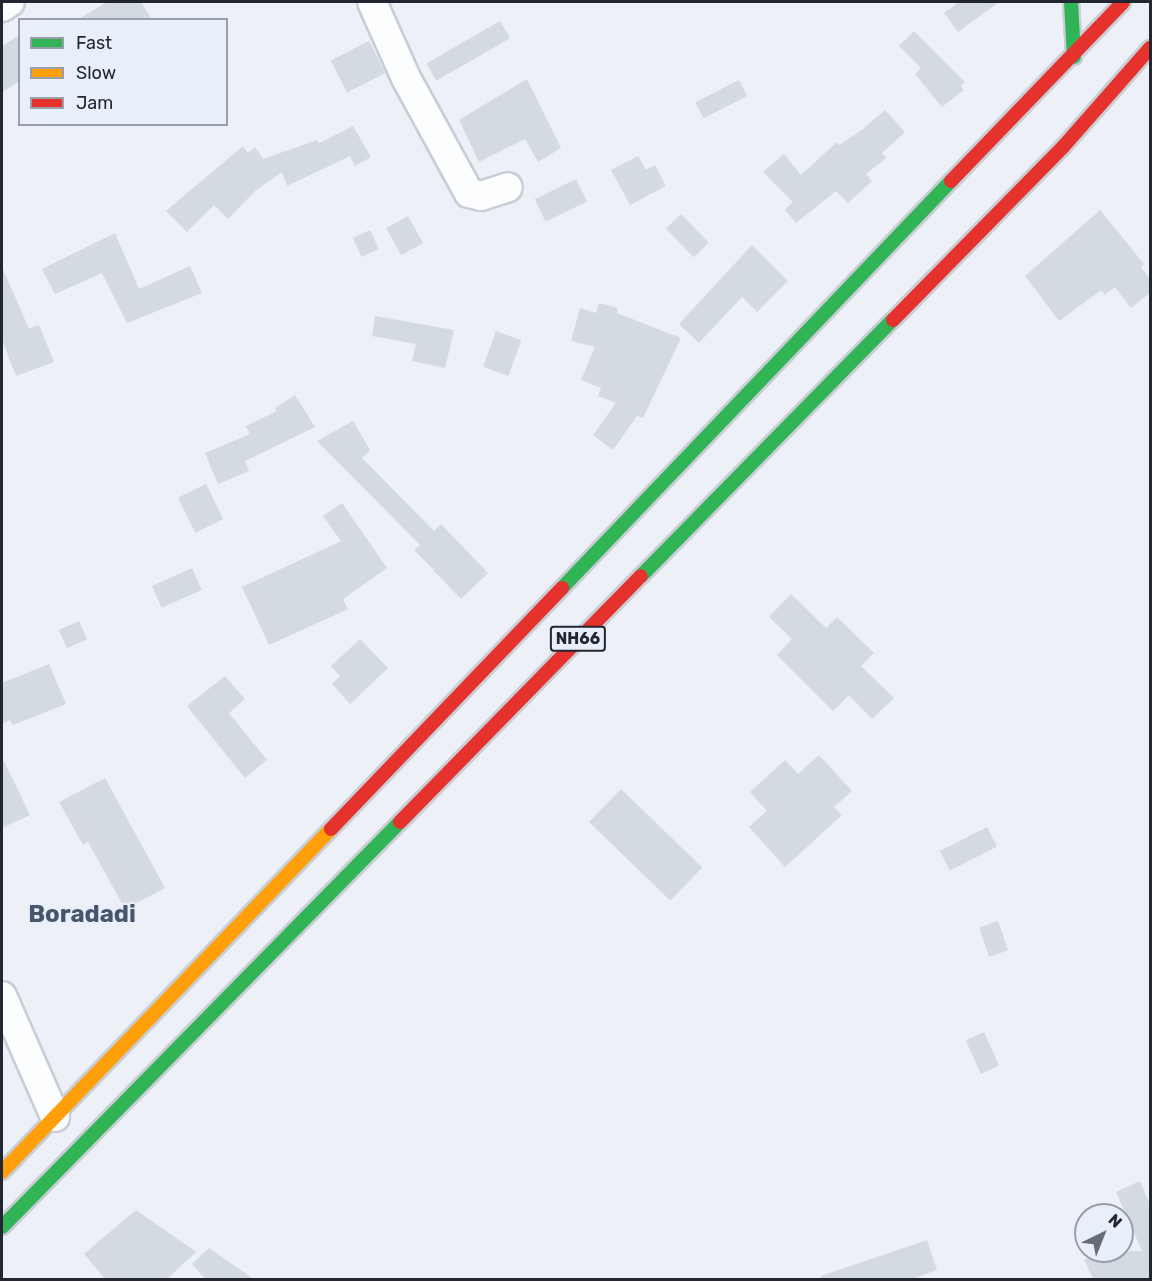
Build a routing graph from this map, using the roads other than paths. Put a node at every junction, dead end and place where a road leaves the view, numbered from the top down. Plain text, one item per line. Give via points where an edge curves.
1 (10, 2) edge
2 (372, 2) edge
3 (1071, 2) edge
4 (1123, 2) edge
5 (2, 8) edge
6 (1150, 48) edge
7 (1074, 57) junction
8 (508, 187) dead end
9 (2, 996) edge
10 (55, 1117) junction
11 (2, 1172) edge
12 (2, 1227) edge

1 - 5 street
2 - 8 street via 406,78 469,193 481,196
3 - 7 main road
4 - 7 main road, NH66
6 - 12 main road, NH66 via 1063,147
7 - 10 main road, NH66
9 - 10 street
10 - 11 main road, NH66

